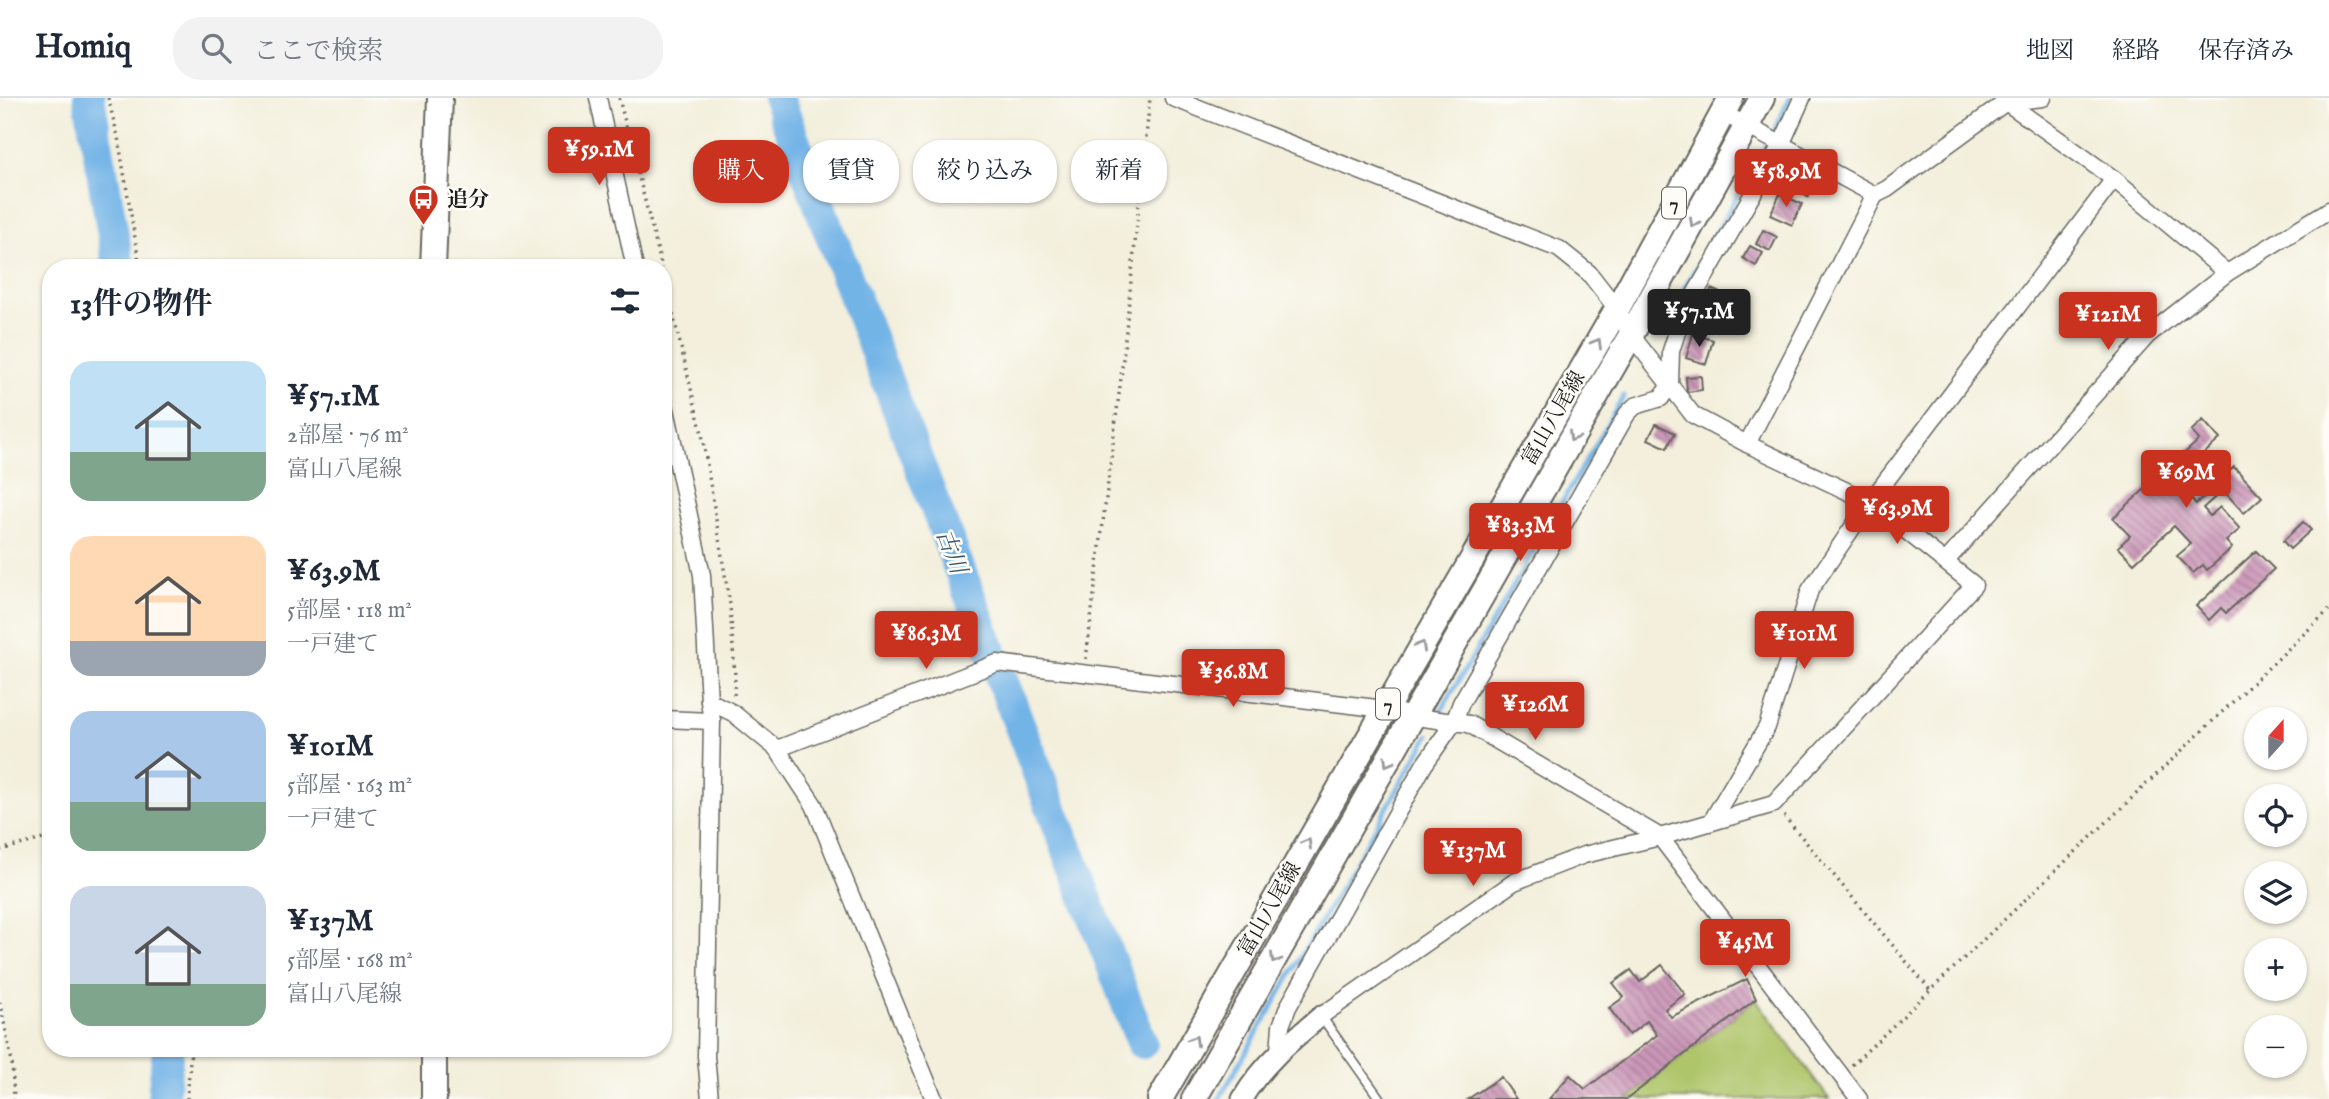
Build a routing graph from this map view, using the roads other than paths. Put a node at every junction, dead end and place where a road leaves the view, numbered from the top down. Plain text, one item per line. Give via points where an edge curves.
1 (440, 98) edge
2 (598, 98) edge
3 (1173, 98) edge
4 (1762, 98) edge
5 (1802, 98) edge
6 (2043, 98) edge
7 (2006, 102) junction
8 (1727, 106) edge
9 (1747, 127) junction
10 (1781, 145) junction
11 (2114, 178) junction
12 (1875, 195) junction
13 (2329, 209) edge
14 (433, 259) edge
15 (633, 259) edge
16 (2227, 273) junction
17 (1617, 309) junction
18 (1631, 335) junction
19 (1670, 384) junction
20 (672, 437) edge
21 (1747, 443) junction
22 (1870, 502) junction
23 (1946, 561) junction
24 (709, 701) junction
25 (1385, 709) junction
26 (1415, 717) junction
27 (672, 719) edge
28 (712, 721) junction
29 (1454, 722) junction
30 (777, 749) junction
31 (1711, 822) junction
32 (1660, 837) junction
33 (1321, 1016) junction
34 (1279, 1051) junction
35 (434, 1057) edge
36 (434, 1099) edge
37 (710, 1099) edge
38 (934, 1099) edge
39 (1160, 1099) edge
40 (1194, 1099) edge
41 (1242, 1099) edge
42 (1380, 1099) edge
43 (1859, 1099) edge

1 - 14 main road
2 - 15 street
3 - 17 street via 1559,249 1589,273
4 - 9 main road, 富山八尾線 / 7
5 - 10 street
6 - 7 street
7 - 11 street
7 - 12 street
8 - 9 street
8 - 17 main road, 富山八尾線 / 7
9 - 10 street
9 -> 18 main road, 富山八尾線 / 7
10 - 12 street
10 - 19 street via 1679,326 1671,351
11 - 16 street
11 - 22 street
12 - 21 street
13 - 16 street
16 - 23 street via 2148,335
17 - 18 street
25 -> 17 main road, 富山八尾線 / 7
18 - 19 street
18 -> 26 main road, 富山八尾線 / 7
19 - 21 street via 1693,415
19 - 29 street via 1661,398 1635,406 1627,414
20 - 24 street via 702,575
21 - 22 street
22 - 23 street
22 - 31 street via 1810,590 1767,727
23 - 31 street via 1975,585 1774,804
24 - 28 street
24 - 30 street via 733,713
25 - 26 street
25 - 30 street via 997,663
39 -> 25 main road, 富山八尾線 / 7
26 - 29 street
26 -> 40 main road, 富山八尾線 / 7
27 - 28 street
28 - 37 street via 706,1056
29 - 32 street via 1469,724
29 - 34 street via 1424,765 1288,1007
30 - 38 street via 814,805
31 - 32 street
32 - 33 street via 1584,855 1514,882
32 - 43 street
33 - 34 street
33 - 42 lane
34 - 41 street
35 - 36 main road

